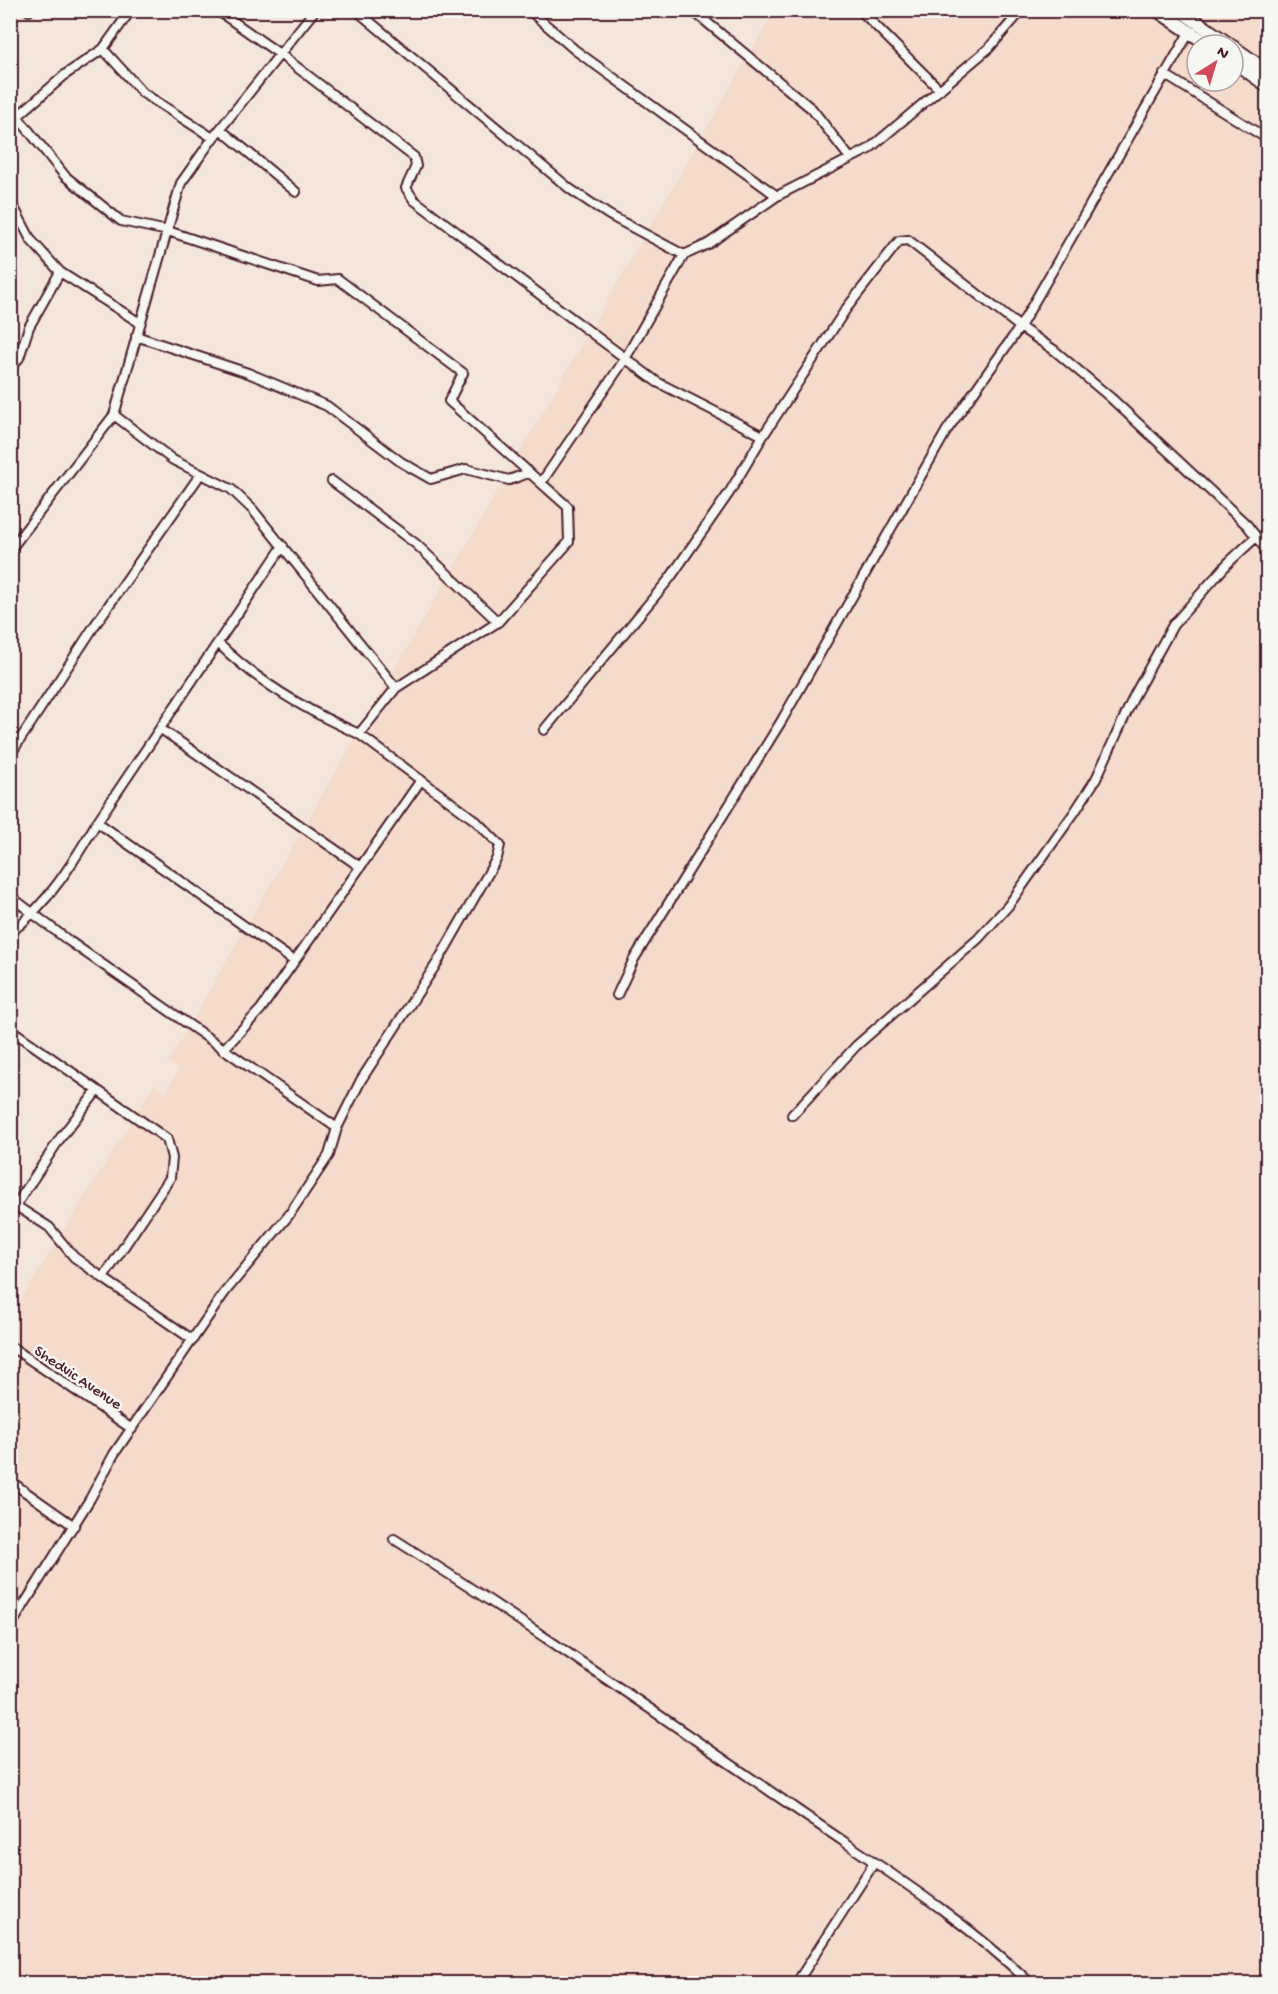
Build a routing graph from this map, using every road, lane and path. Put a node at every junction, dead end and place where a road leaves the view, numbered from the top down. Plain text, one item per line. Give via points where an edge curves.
1 (131, 10) edge
2 (217, 10) edge
3 (315, 10) edge
4 (356, 10) edge
5 (529, 10) edge
6 (692, 10) edge
7 (860, 10) edge
8 (1022, 10) edge
9 (1157, 10) edge
10 (1180, 10) edge
11 (1190, 31) junction
12 (1193, 33) edge
13 (1213, 33) edge
14 (103, 49) junction
15 (281, 55) junction
16 (1245, 55) edge
17 (1245, 70) edge
18 (1268, 72) edge
19 (1164, 74) junction
20 (1268, 86) edge
21 (940, 90) junction
22 (17, 117) junction
23 (10, 123) edge
24 (220, 129) junction
25 (213, 138) junction
26 (1266, 138) dead end
27 (850, 158) junction
28 (296, 192) dead end
29 (777, 196) junction
30 (10, 200) edge
31 (168, 231) junction
32 (684, 255) junction
33 (60, 272) junction
34 (140, 323) junction
35 (1020, 327) junction
36 (136, 336) junction
37 (10, 353) edge
38 (19, 358) junction
39 (625, 359) junction
40 (10, 369) edge
41 (114, 415) junction
42 (763, 436) junction
43 (528, 473) junction
44 (200, 475) junction
45 (332, 481) dead end
46 (541, 483) junction
47 (1256, 537) junction
48 (282, 546) junction
49 (10, 550) edge
50 (1268, 552) edge
51 (498, 622) junction
52 (219, 644) junction
53 (396, 688) junction
54 (160, 729) junction
55 (544, 730) dead end
56 (359, 734) junction
57 (10, 754) edge
58 (421, 780) junction
59 (97, 822) junction
60 (359, 866) junction
61 (10, 896) edge
62 (34, 915) junction
63 (10, 933) edge
64 (294, 961) junction
65 (617, 996) dead end
66 (10, 1029) edge
67 (224, 1050) junction
68 (97, 1091) junction
69 (792, 1115) dead end
70 (337, 1128) junction
71 (16, 1206) junction
72 (10, 1214) edge
73 (103, 1278) junction
74 (193, 1340) junction
75 (10, 1346) edge
76 (132, 1429) junction
77 (10, 1481) edge
78 (74, 1526) junction
79 (394, 1539) dead end
80 (10, 1627) edge
81 (874, 1863) junction
82 (796, 1983) edge
83 (1031, 1983) edge

1 - 14 street
2 - 15 street
3 - 15 street
4 - 32 street via 570,189
5 - 29 street via 621,84
6 - 27 street via 812,109
7 - 21 street
8 - 21 street via 989,48
9 - 11 highway
10 - 13 highway
11 - 12 highway
11 - 19 street
14 - 22 street via 66,74
14 - 25 street via 143,93
15 - 24 street
15 - 39 street via 414,157 416,166 406,188 414,200
16 - 18 highway
17 - 20 highway
19 - 26 street
19 - 35 street
21 - 27 street via 869,149
22 - 23 street
22 - 31 street via 65,176 121,221
24 - 25 street
24 - 28 street
25 - 31 street via 181,183
27 - 29 street
29 - 32 street via 708,244
30 - 33 street via 31,240
31 - 34 street
31 - 43 street via 318,281 338,279 463,373 449,401
32 - 39 street
33 - 34 street
33 - 38 street via 29,327
34 - 36 street
35 - 42 street via 908,240 899,241 846,309
35 - 47 street via 1111,398 1208,486
35 - 65 street via 946,430 782,720 634,960
36 - 41 street
36 - 43 street via 248,373 327,406 401,462 431,479 466,469 509,480
37 - 38 street
38 - 40 street
39 - 42 street via 657,382
39 - 46 street
41 - 44 street via 173,460
41 - 49 street
42 - 55 street via 670,578
43 - 46 street
44 - 48 street via 231,489
44 - 57 street
45 - 51 street via 416,544
46 - 51 street via 568,507 569,542
47 - 50 street
47 - 69 street via 1173,625 1096,778 1008,906 978,939 856,1046
48 - 52 street
48 - 53 street
51 - 53 street
52 - 54 street
52 - 56 street via 241,665 328,721
53 - 56 street
54 - 59 street
54 - 60 street
56 - 58 street
58 - 60 street
58 - 70 street via 476,821 500,845 497,858 467,914 361,1080
59 - 62 street
59 - 64 street
60 - 64 street
61 - 62 street
62 - 63 street
62 - 67 street
64 - 67 street via 261,1009
66 - 68 street
67 - 70 street
68 - 71 street
68 - 73 street via 167,1139 172,1158 171,1178
70 - 74 street via 329,1155 289,1215 225,1292
71 - 72 street
71 - 73 street via 49,1227 74,1257
73 - 74 street
74 - 76 street
75 - 76 street, Shedvic Avenue
76 - 78 street
77 - 78 street
78 - 80 street
79 - 81 street via 498,1605
81 - 82 street
81 - 83 street via 999,1953

